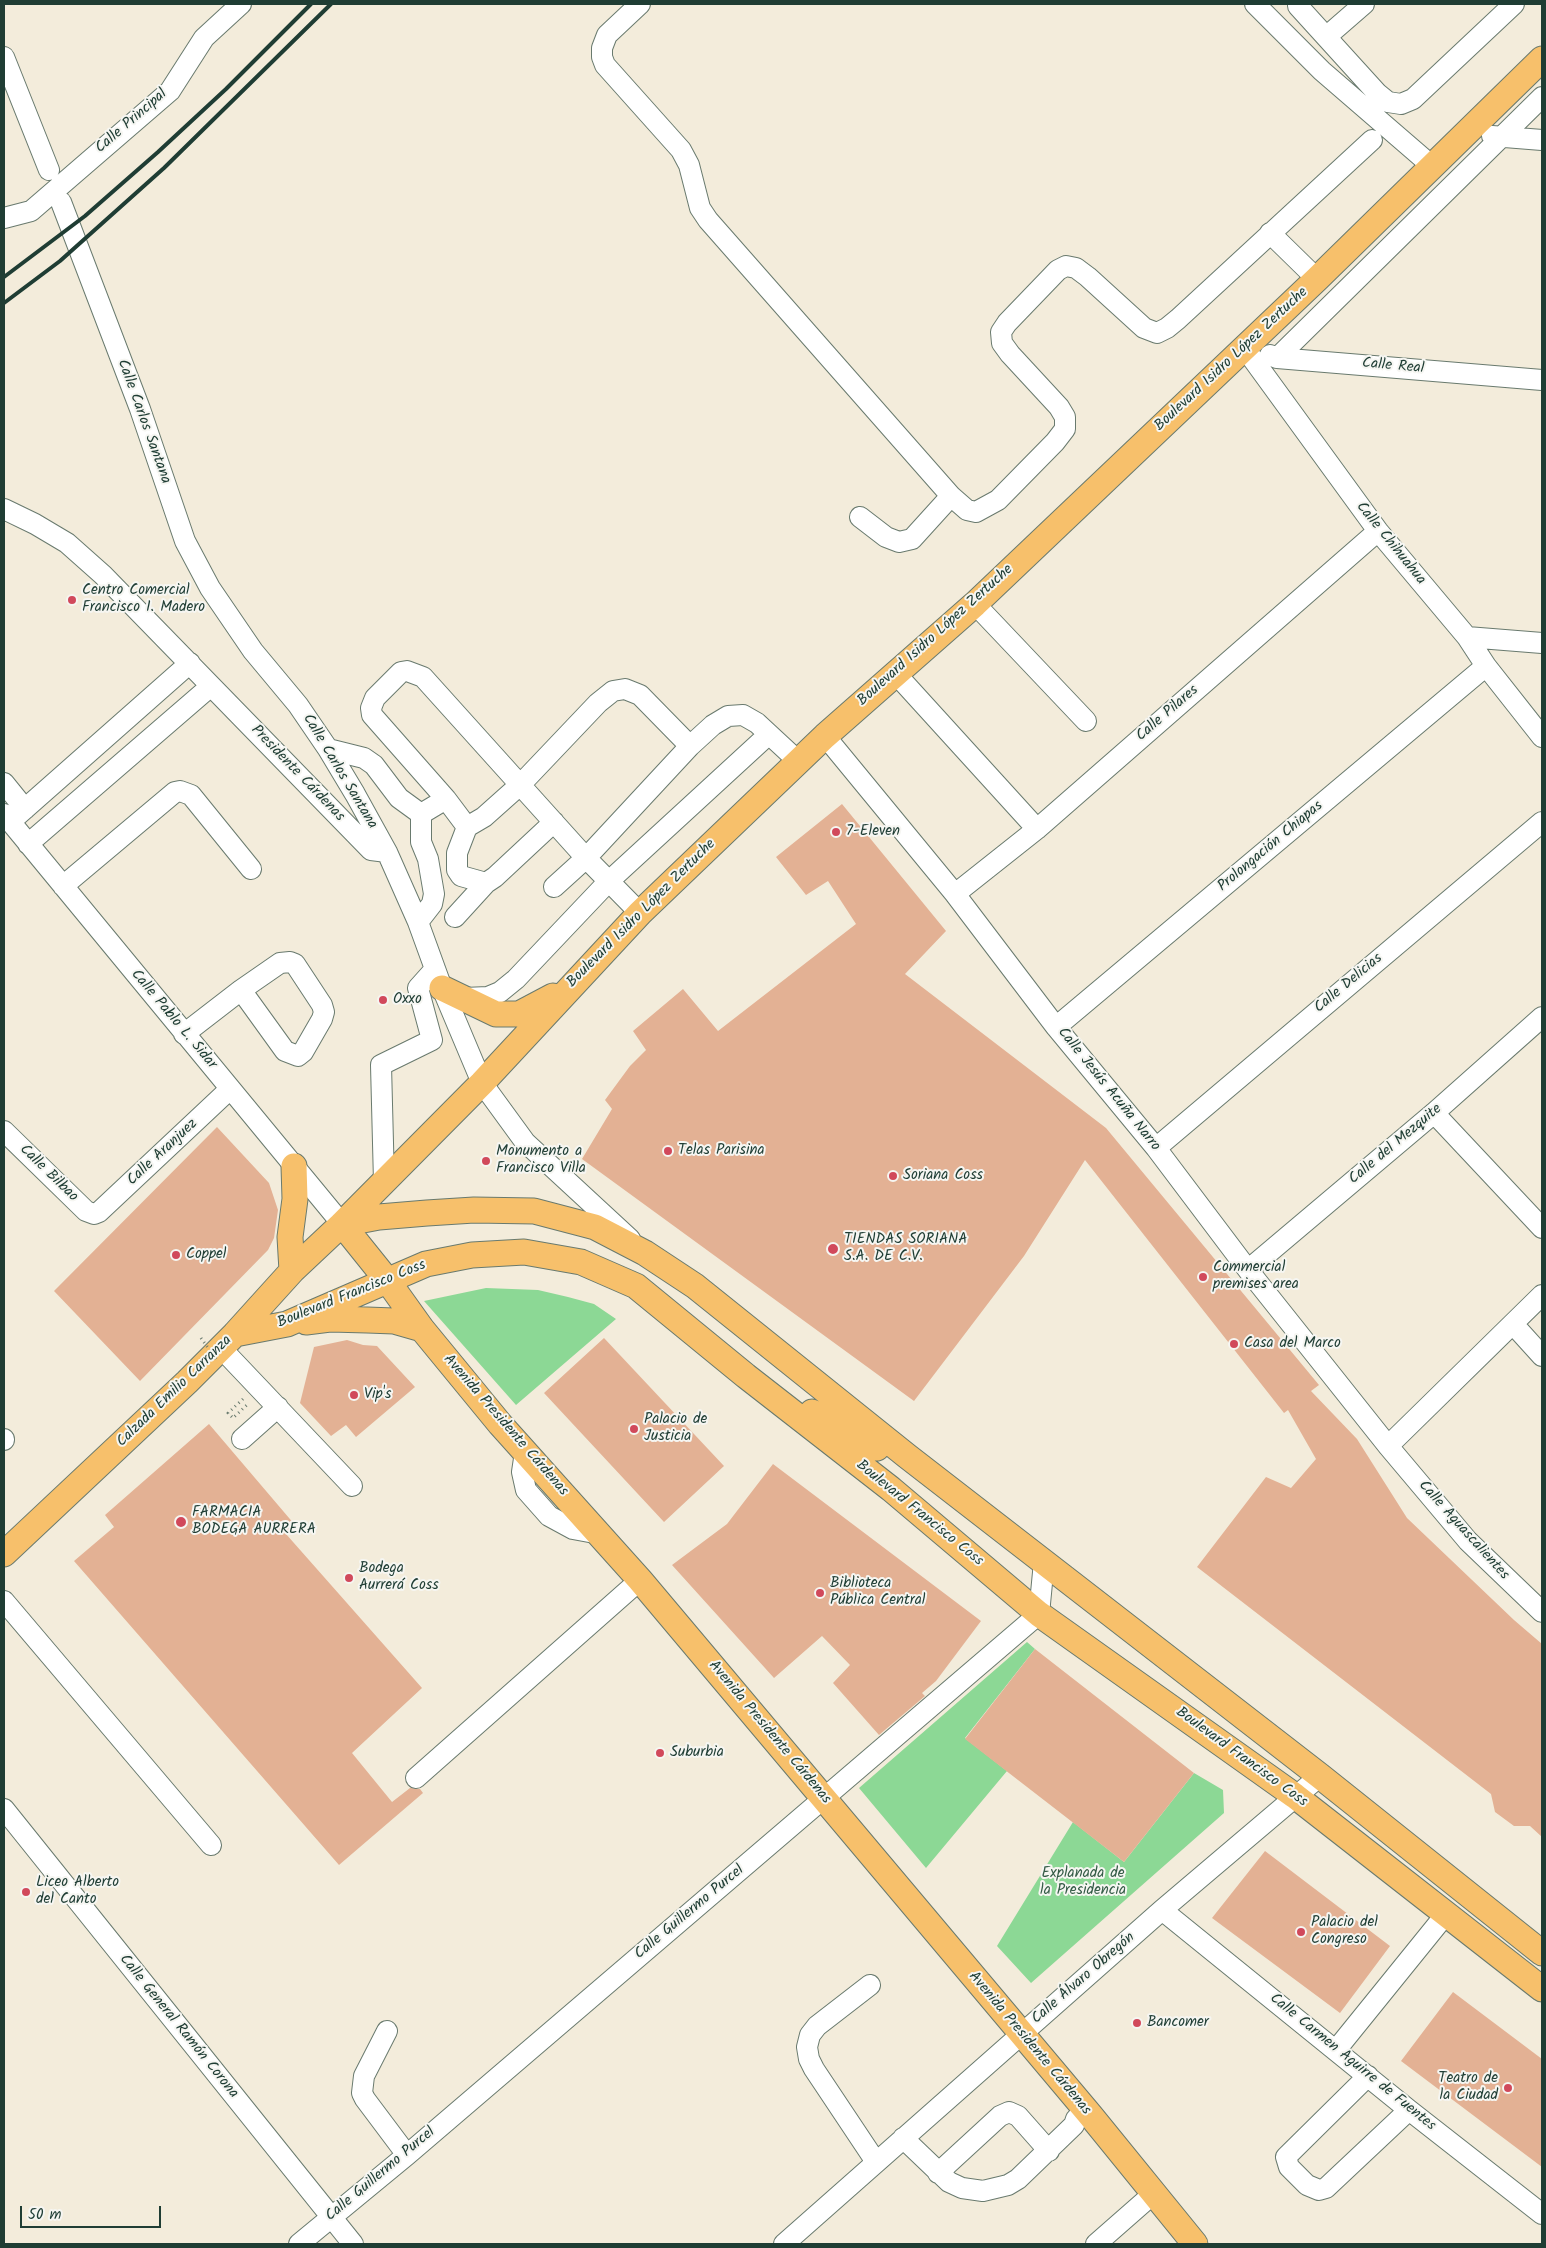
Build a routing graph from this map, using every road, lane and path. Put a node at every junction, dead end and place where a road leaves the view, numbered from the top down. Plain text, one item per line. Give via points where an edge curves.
1 (241, 4) edge
2 (640, 4) edge
3 (1254, 4) edge
4 (1364, 4) edge
5 (1514, 4) edge
6 (1298, 6) dead end
7 (1326, 37) junction
8 (4, 57) edge
9 (1542, 59) edge
10 (1542, 97) edge
11 (1501, 136) junction
12 (1461, 137) junction
13 (1372, 140) dead end
14 (1542, 140) edge
15 (1432, 166) junction
16 (49, 170) dead end
17 (61, 202) dead end
18 (4, 217) edge
19 (1270, 234) junction
20 (1317, 279) junction
21 (1244, 347) junction
22 (1278, 358) junction
23 (1542, 380) edge
24 (951, 496) junction
25 (4, 509) edge
26 (860, 518) dead end
27 (1378, 531) junction
28 (975, 604) junction
29 (1467, 637) junction
30 (1542, 643) edge
31 (190, 664) junction
32 (1486, 666) junction
33 (896, 674) junction
34 (211, 686) junction
35 (1086, 721) dead end
36 (110, 734) junction
37 (768, 735) junction
38 (825, 736) junction
39 (1542, 737) edge
40 (690, 746) junction
41 (328, 749) junction
42 (128, 757) junction
43 (798, 761) junction
44 (4, 783) edge
45 (521, 784) junction
46 (446, 799) junction
47 (25, 809) junction
48 (420, 814) junction
49 (7, 818) edge
50 (554, 822) junction
51 (1542, 822) edge
52 (468, 826) junction
53 (1037, 829) junction
54 (28, 844) junction
55 (387, 852) junction
56 (586, 858) junction
57 (251, 869) dead end
58 (608, 882) junction
59 (486, 883) junction
60 (63, 886) junction
61 (554, 887) dead end
62 (955, 894) junction
63 (640, 913) junction
64 (455, 917) dead end
65 (418, 922) junction
66 (447, 985) junction
67 (569, 988) junction
68 (241, 990) junction
69 (1542, 1017) edge
70 (1056, 1027) junction
71 (184, 1034) junction
72 (482, 1084) junction
73 (230, 1090) junction
74 (1434, 1113) junction
75 (4, 1131) edge
76 (1156, 1148) junction
77 (294, 1166) junction
78 (384, 1182) junction
79 (94, 1214) joint
80 (342, 1224) junction
81 (1542, 1228) edge
82 (645, 1253) junction
83 (1248, 1270) junction
84 (292, 1271) junction
85 (387, 1280) junction
86 (1542, 1295) edge
87 (286, 1324) junction
88 (1513, 1324) junction
89 (422, 1328) junction
90 (218, 1345) junction
91 (1542, 1356) edge
92 (746, 1376) junction
93 (241, 1391) dead end
94 (263, 1391) junction
95 (278, 1407) junction
96 (242, 1440) dead end
97 (1388, 1446) junction
98 (907, 1456) junction
99 (352, 1486) dead end
100 (891, 1489) junction
101 (990, 1520) junction
102 (4, 1554) edge
103 (1044, 1562) junction
104 (640, 1580) junction
105 (4, 1601) edge
106 (1542, 1612) edge
107 (1039, 1614) junction
108 (1320, 1776) junction
109 (416, 1778) dead end
110 (1295, 1796) junction
111 (824, 1799) junction
112 (4, 1809) edge
113 (211, 1845) dead end
114 (1162, 1910) junction
115 (1446, 1914) junction
116 (1542, 1953) edge
117 (870, 1985) dead end
118 (1542, 1989) edge
119 (386, 2031) dead end
120 (1021, 2034) junction
121 (1336, 2050) junction
122 (1368, 2076) junction
123 (1409, 2110) junction
124 (1084, 2117) junction
125 (903, 2138) junction
126 (1049, 2151) junction
127 (407, 2155) junction
128 (876, 2162) junction
129 (938, 2173) junction
130 (1153, 2194) junction
131 (1542, 2214) edge
132 (331, 2217) junction
133 (299, 2244) edge
134 (352, 2244) edge
135 (784, 2244) edge
136 (1096, 2244) edge
137 (1194, 2244) edge

1 - 18 street, Calle Principal via 204,38 170,91 31,210
2 - 24 street via 607,35 602,48 604,65 681,150 689,165 700,208 708,220
3 - 15 street via 1322,71
4 - 7 street
5 - 7 street via 1413,99 1401,104 1388,102 1377,93
6 - 7 street
8 - 16 street
9 - 12 main road, Boulevard Isidro López Zertuche
10 - 11 street
11 - 12 street
11 - 14 street
11 - 22 street
12 - 15 main road, Boulevard Isidro López Zertuche
13 - 19 street
15 - 20 main road, Boulevard Isidro López Zertuche
17 - 41 street, Calle Carlos Santana via 140,409 185,541 210,588 242,635 298,705
19 - 20 street
19 - 24 street via 1167,328 1157,333 1144,328 1076,268 1066,266 1058,270 1000,332 1002,343 1010,354 1059,407 1065,417 1065,429 988,507 976,512 967,510
20 - 21 main road, Boulevard Isidro López Zertuche
21 - 22 street, Calle Real
21 - 27 street, Calle Chihuahua
21 - 28 main road, Boulevard Isidro López Zertuche
22 - 23 street, Calle Real
24 - 26 street via 912,539 899,542 886,537
25 - 31 street, Presidente Cárdenas via 68,543
27 - 29 street, Calle Chihuahua
27 - 53 street, Calle Pilares
28 - 33 main road, Boulevard Isidro López Zertuche
28 - 35 street
29 - 30 street
29 - 32 street, Calle Chihuahua
31 - 34 street, Presidente Cárdenas
31 - 36 street
32 - 39 street, Calle Chihuahua
32 - 70 street, Prolongación Chiapas
33 - 38 main road, Boulevard Isidro López Zertuche
33 - 53 street
34 - 42 street
34 - 55 street, Presidente Cárdenas via 371,850
36 - 42 street
36 - 47 street
37 - 40 street via 743,715 728,716
37 - 43 street
37 - 58 street
38 - 43 main road, Boulevard Isidro López Zertuche
38 - 62 street, Calle Jesús Acuña Narro
40 - 45 street via 640,695 625,689 613,690
40 - 56 street
41 - 48 street via 364,758 374,765 399,798
41 - 55 street, Calle Carlos Santana
42 - 54 street
43 - 63 main road, Boulevard Isidro López Zertuche
44 - 47 street
45 - 46 street via 423,677 401,672 375,698 372,715
45 - 50 street
45 - 52 street
46 - 48 street
46 - 52 street
47 - 49 street
48 - 65 street via 420,842 428,859 434,894 432,904
49 - 54 street, Calle Pablo L. Sidar
50 - 56 street
50 - 59 street
51 - 76 street, Calle Delicias
52 - 59 street via 457,853 457,870 461,876
53 - 62 street, Calle Pilares
54 - 60 street, Calle Pablo L. Sidar
55 - 65 street, Calle Carlos Santana
56 - 58 street
56 - 61 street
57 - 60 street via 191,795 180,791
58 - 63 street
58 - 66 street via 500,992 488,997
59 - 64 street
60 - 71 street, Calle Pablo L. Sidar
62 - 70 street, Calle Jesús Acuña Narro
63 - 67 main road, Boulevard Isidro López Zertuche
65 - 66 street, Calle Carlos Santana
66 - 67 main road via 496,1014 520,1014
66 - 72 street, Calle Carlos Santana
66 - 78 street via 418,988 432,1040 381,1065
67 - 72 main road, Boulevard Isidro López Zertuche
68 - 68 street via 280,963 295,964 324,1012 304,1052 298,1056 285,1051
68 - 71 street
69 - 74 street, Calle del Mezquite
70 - 76 street, Calle Jesús Acuña Narro
71 - 73 street, Calle Pablo L. Sidar
72 - 78 main road, Boulevard Isidro López Zertuche
72 - 82 street, Calle Carlos Santana via 526,1142
73 - 77 street, Calle Pablo L. Sidar
73 - 79 street, Calle Aranjuez
74 - 81 street
74 - 83 street, Calle del Mezquite
75 - 79 street, Calle Bilbao via 86,1211
76 - 83 street, Calle Jesús Acuña Narro
77 - 80 street, Calle Pablo L. Sidar
77 - 84 main road via 295,1199 290,1237
78 - 80 main road, Boulevard Isidro López Zertuche
80 - 82 main road via 426,1212 534,1211 596,1226
80 - 84 main road, Calzada Emilio Carranza
80 - 85 main road, Avenida Presidente Cárdenas
82 - 98 main road via 695,1286
83 - 97 street, Calle Jesús Acuña Narro
84 - 90 main road, Calzada Emilio Carranza
85 - 87 main road, Boulevard Francisco Coss
85 - 89 main road, Avenida Presidente Cárdenas
85 - 92 main road, Boulevard Francisco Coss via 426,1264 472,1255 524,1252 581,1262 636,1286
86 - 88 street
87 - 89 main road via 330,1319 367,1320 394,1321
87 - 90 main road, Boulevard Francisco Coss
88 - 91 street
88 - 97 street
89 - 104 main road, Avenida Presidente Cárdenas via 525,1452
90 - 94 street
90 - 102 main road, Calzada Emilio Carranza via 187,1382
92 - 98 main road via 884,1452
92 - 100 main road, Boulevard Francisco Coss
93 - 94 path via 245,1397 228,1413 233,1418
94 - 95 street
95 - 96 street
95 - 99 street
97 - 106 street, Calle Aguascalientes via 1468,1540
98 - 101 main road
100 - 101 main road via 898,1479 910,1476
100 - 107 main road, Boulevard Francisco Coss
101 - 103 main road
103 - 107 street
103 - 108 main road
104 - 109 street
104 - 111 main road, Avenida Presidente Cárdenas
105 - 113 street
107 - 110 main road, Boulevard Francisco Coss
107 - 111 street, Calle Guillermo Purcel
108 - 110 street, Calle Álvaro Obregón
108 - 116 main road
110 - 114 street, Calle Álvaro Obregón
110 - 115 main road, Boulevard Francisco Coss
111 - 120 main road, Avenida Presidente Cárdenas
111 - 127 street, Calle Guillermo Purcel
112 - 132 street, Calle General Ramón Corona
114 - 120 street, Calle Álvaro Obregón
114 - 121 street, Calle Carmen Aguirre de Fuentes
115 - 118 main road, Boulevard Francisco Coss
115 - 121 street
117 - 128 street via 817,2026 807,2047 814,2069
119 - 127 street via 364,2076 362,2093
120 - 124 main road, Avenida Presidente Cárdenas
120 - 125 street, Calle Álvaro Obregón
121 - 122 street, Calle Carmen Aguirre de Fuentes
122 - 123 street, Calle Carmen Aguirre de Fuentes
122 - 123 street via 1286,2158 1289,2167 1307,2185 1319,2190 1326,2188
123 - 131 street, Calle Carmen Aguirre de Fuentes
124 - 126 street
124 - 130 main road, Avenida Presidente Cárdenas
125 - 128 street, Calle Álvaro Obregón
125 - 129 street
126 - 129 street via 1018,2179 996,2189 962,2188
126 - 129 street via 1018,2116 1009,2112 1000,2116
127 - 132 street, Calle Guillermo Purcel
128 - 135 street, Calle Álvaro Obregón
130 - 136 street
130 - 137 main road, Avenida Presidente Cárdenas
132 - 133 street, Calle Guillermo Purcel
132 - 134 street, Calle General Ramón Corona

